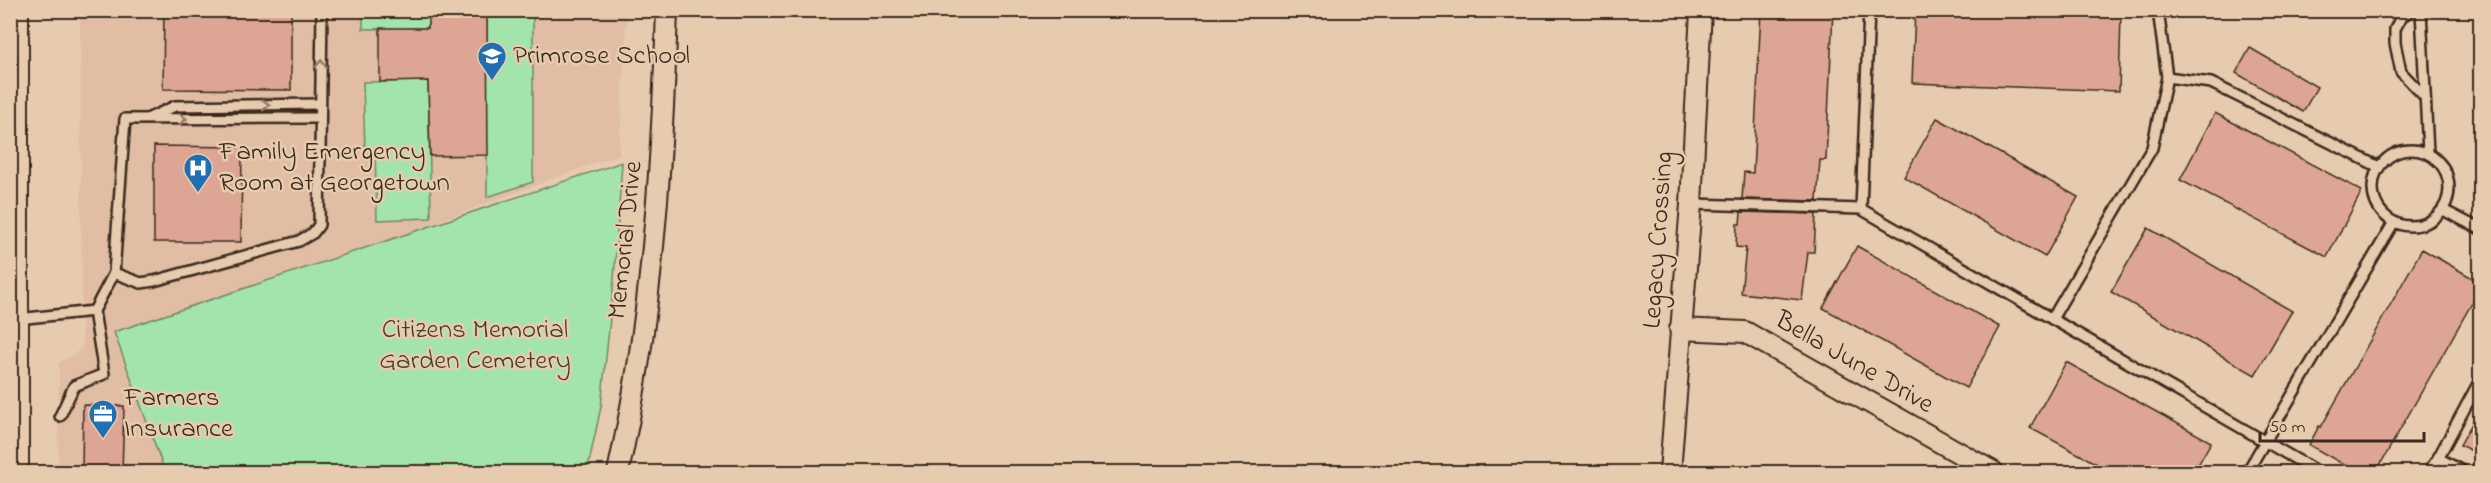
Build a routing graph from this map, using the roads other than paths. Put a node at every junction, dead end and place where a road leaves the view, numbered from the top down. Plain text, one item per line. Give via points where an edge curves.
1 (13, 10) edge
2 (322, 10) edge
3 (667, 10) edge
4 (1701, 10) edge
5 (1869, 10) edge
6 (2158, 10) edge
7 (2411, 10) edge
8 (2421, 10) edge
9 (2167, 77) junction
10 (2426, 97) junction
11 (320, 104) junction
12 (319, 118) junction
13 (147, 119) junction
14 (2428, 153) junction
15 (2379, 168) junction
16 (1690, 204) junction
17 (1861, 209) junction
18 (2443, 210) junction
19 (2394, 222) junction
20 (2481, 229) edge
21 (114, 273) junction
22 (94, 311) junction
23 (12, 319) edge
24 (2052, 319) junction
25 (1680, 329) junction
26 (2481, 380) edge
27 (60, 416) dead end
28 (2265, 442) junction
29 (2438, 458) junction
30 (13, 472) edge
31 (618, 472) edge
32 (1670, 472) edge
33 (1993, 472) edge
34 (2247, 472) edge
35 (2318, 472) edge
36 (2428, 472) edge
37 (2464, 472) edge

1 - 23 main road
11 -> 2 lane
3 - 31 street, Memorial Drive via 663,133 647,310 635,398
4 - 16 street, Legacy Crossing
5 - 17 lane
6 - 9 lane
7 - 10 lane via 2395,28 2395,43 2401,72
8 - 10 lane
9 - 15 lane via 2211,83
9 - 24 lane via 2152,148
10 - 14 lane
11 - 12 lane
13 -> 11 lane via 175,106
13 -> 12 lane
12 - 21 lane via 319,225 313,233 299,241 154,281 141,283
13 - 21 lane via 124,119
14 - 15 lane via 2402,150
14 - 18 lane via 2439,161 2450,185
15 - 19 lane via 2374,198 2379,209
16 - 17 lane
16 - 25 street, Legacy Crossing
17 - 24 lane
18 - 19 lane via 2422,225
18 - 20 lane
19 - 28 lane
21 - 22 lane
22 - 23 lane
22 - 27 lane via 104,374 74,386
23 - 30 main road
24 - 28 lane
25 - 32 street, Legacy Crossing
25 - 33 street, Bella June Drive via 1745,332
26 - 29 lane
28 - 34 lane
28 - 35 lane
29 - 36 lane
29 - 37 lane

